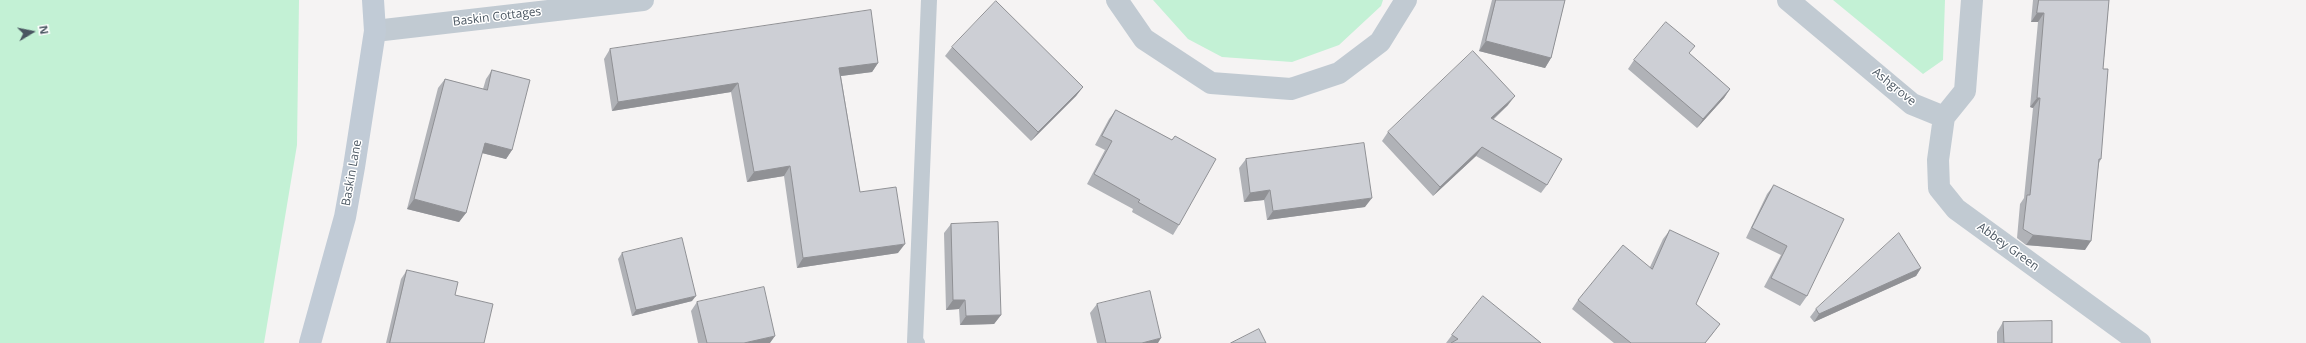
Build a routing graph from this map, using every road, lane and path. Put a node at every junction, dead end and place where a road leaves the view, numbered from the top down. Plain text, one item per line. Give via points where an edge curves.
1 (373, 0) edge
2 (643, 0) edge
3 (929, 0) edge
4 (1117, 0) edge
5 (1406, 0) edge
6 (1788, 0) edge
7 (1972, 0) edge
8 (376, 31) junction
9 (1944, 117) junction
10 (310, 343) edge
11 (917, 343) edge
12 (2140, 343) edge

1 - 8 street, Baskin Lane
2 - 8 street, Baskin Cottages
3 - 11 lane via 915,342
4 - 5 street via 1144,39 1212,82 1291,89 1339,72 1380,42
6 - 9 street, Ashgrove via 1912,104
7 - 9 street via 1965,91
8 - 10 street, Baskin Lane via 345,217
9 - 12 street, Abbey Green via 1938,160 1939,188 1956,209

